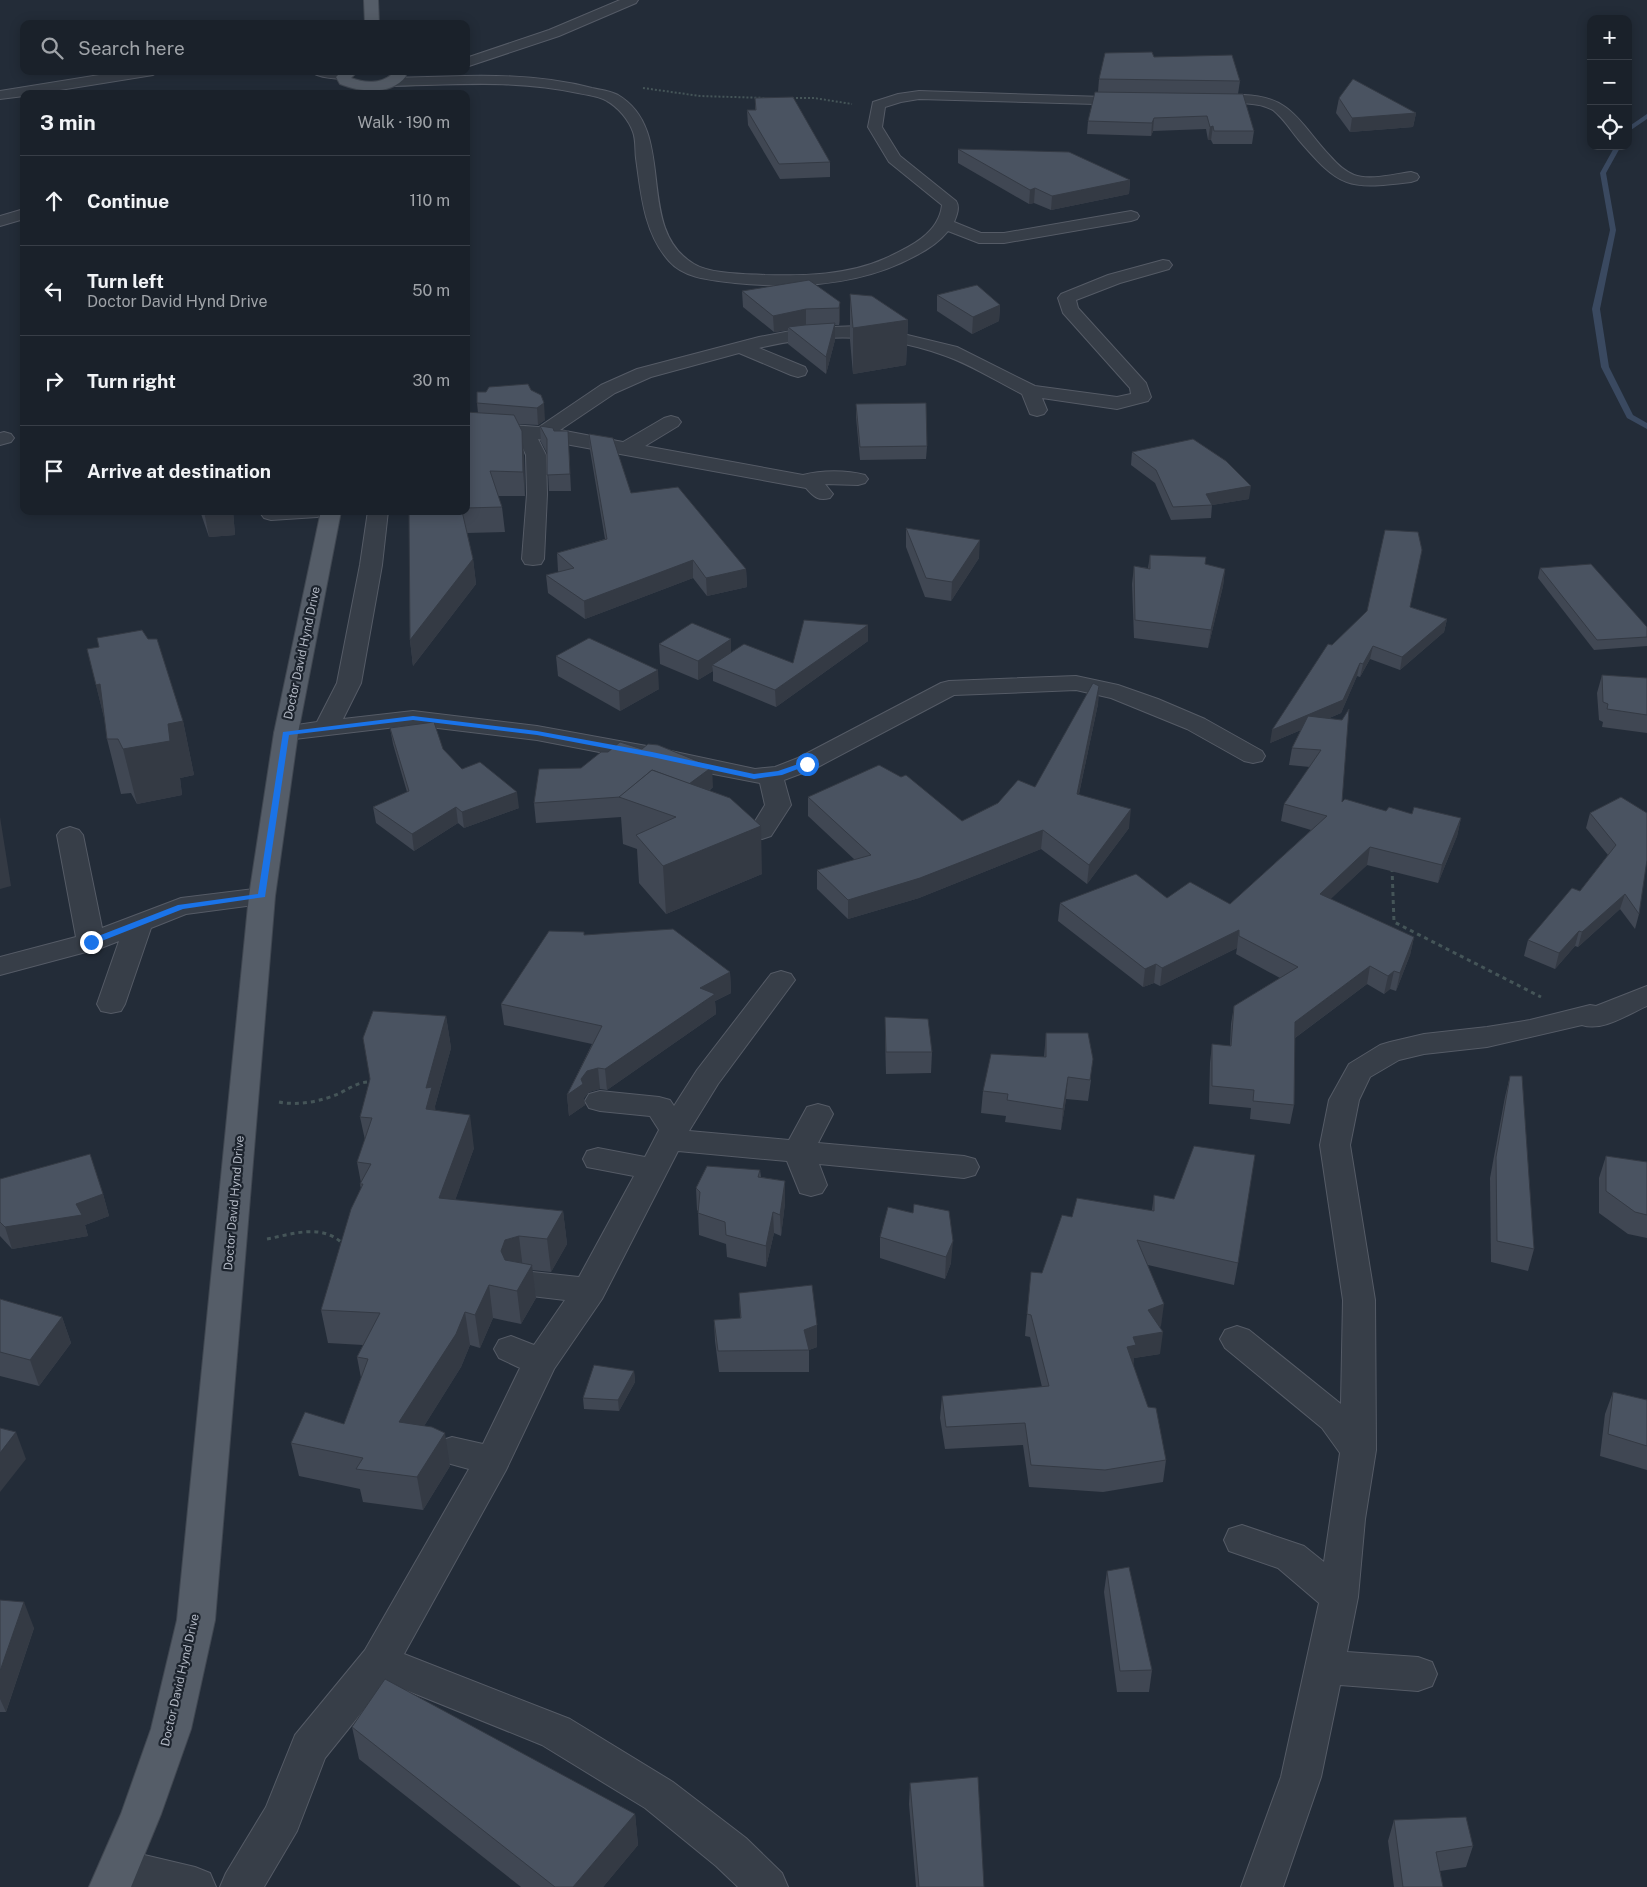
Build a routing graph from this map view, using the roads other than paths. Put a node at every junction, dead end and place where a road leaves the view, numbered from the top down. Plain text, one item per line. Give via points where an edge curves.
1 (371, 0) edge
2 (631, 0) edge
3 (372, 20) edge
4 (470, 62) edge
5 (128, 75) edge
6 (346, 75) edge
7 (418, 75) edge
8 (389, 82) edge
9 (361, 89) edge
10 (32, 90) edge
11 (20, 92) edge
12 (0, 95) edge
13 (1142, 101) edge
14 (1190, 102) edge
15 (1411, 176) dead end
16 (20, 215) edge
17 (1131, 216) dead end
18 (0, 220) edge
19 (944, 224) junction
20 (1163, 265) dead end
21 (741, 347) junction
22 (798, 371) dead end
23 (1030, 391) junction
24 (1037, 410) dead end
25 (671, 422) dead end
26 (470, 428) edge
27 (534, 432) junction
28 (731, 446) dead end
29 (627, 448) junction
30 (717, 465) junction
31 (858, 479) dead end
32 (330, 515) edge
33 (377, 515) edge
34 (533, 559) dead end
35 (326, 729) junction
36 (286, 733) junction
37 (1253, 756) dead end
38 (770, 775) junction
39 (762, 831) dead end
40 (70, 835) dead end
41 (262, 896) junction
42 (139, 923) junction
43 (91, 942) junction
44 (0, 966) edge
45 (781, 980) dead end
46 (1647, 994) edge
47 (111, 1004) dead end
48 (600, 1101) dead end
49 (818, 1114) dead end
50 (672, 1134) junction
51 (798, 1151) junction
52 (598, 1159) dead end
53 (964, 1167) dead end
54 (653, 1169) junction
55 (811, 1185) dead end
56 (523, 1283) edge
57 (590, 1290) junction
58 (1237, 1339) dead end
59 (1358, 1450) junction
60 (452, 1451) dead end
61 (493, 1460) junction
62 (1242, 1540) dead end
63 (1339, 1597) junction
64 (379, 1662) junction
65 (1324, 1667) junction
66 (1418, 1674) dead end
67 (114, 1878) edge
68 (195, 1887) edge
69 (240, 1887) edge
70 (767, 1887) edge
71 (1262, 1887) edge

1 - 3 main road
2 - 4 street via 554,33
5 - 10 street
6 - 9 main road via 345,81
7 - 8 street
8 - 9 main road
8 - 19 street via 528,82 576,87 610,97 625,108 640,132 652,216 667,248 689,269 758,280 839,276 886,265 912,251 940,231
11 - 12 street
13 - 19 street via 919,94 878,105 876,128 894,159 950,204
14 - 15 street via 1257,100 1269,103 1279,107 1340,176 1365,182
16 - 18 street
17 - 19 street via 1004,238 979,238
20 - 23 street via 1131,273 1067,298 1069,310 1139,387 1141,397 1117,403
21 - 22 street
21 - 23 street via 806,333 859,331 895,336 950,351
21 - 27 street via 644,373 608,389
23 - 24 street
25 - 29 street
26 - 27 street
27 - 29 street
27 - 34 street via 537,494
28 - 30 street
29 - 30 street
30 - 31 street via 810,481 815,478
32 - 36 main road, Doctor David Hynd Drive
33 - 35 street via 348,683
35 - 36 street
35 - 38 street via 413,718 537,733 598,749 754,776
36 - 41 main road, Doctor David Hynd Drive
37 - 38 street via 1196,724 1118,692 1076,683 980,686 949,688 807,764
38 - 39 street via 778,805
40 - 43 street
41 - 42 street via 181,906
41 - 67 main road, Doctor David Hynd Drive via 196,1620 171,1729
42 - 43 street
42 - 47 street
43 - 44 street
45 - 50 street via 707,1077
46 - 59 street via 1592,1018 1590,1014 1504,1034 1424,1044 1390,1052 1359,1071 1344,1100 1335,1145 1359,1300
48 - 50 street via 659,1107
49 - 51 street
50 - 51 street
50 - 54 street
51 - 53 street
51 - 55 street
52 - 54 street
54 - 57 street
56 - 57 street
57 - 61 street via 525,1356
58 - 59 street via 1334,1418
59 - 63 street
60 - 61 street
61 - 64 street
62 - 63 street via 1291,1557
63 - 65 street
64 - 69 street via 309,1748 282,1817
64 - 70 street via 556,1732 659,1795 731,1852
65 - 66 street
65 - 71 street via 1301,1777
67 - 68 street

